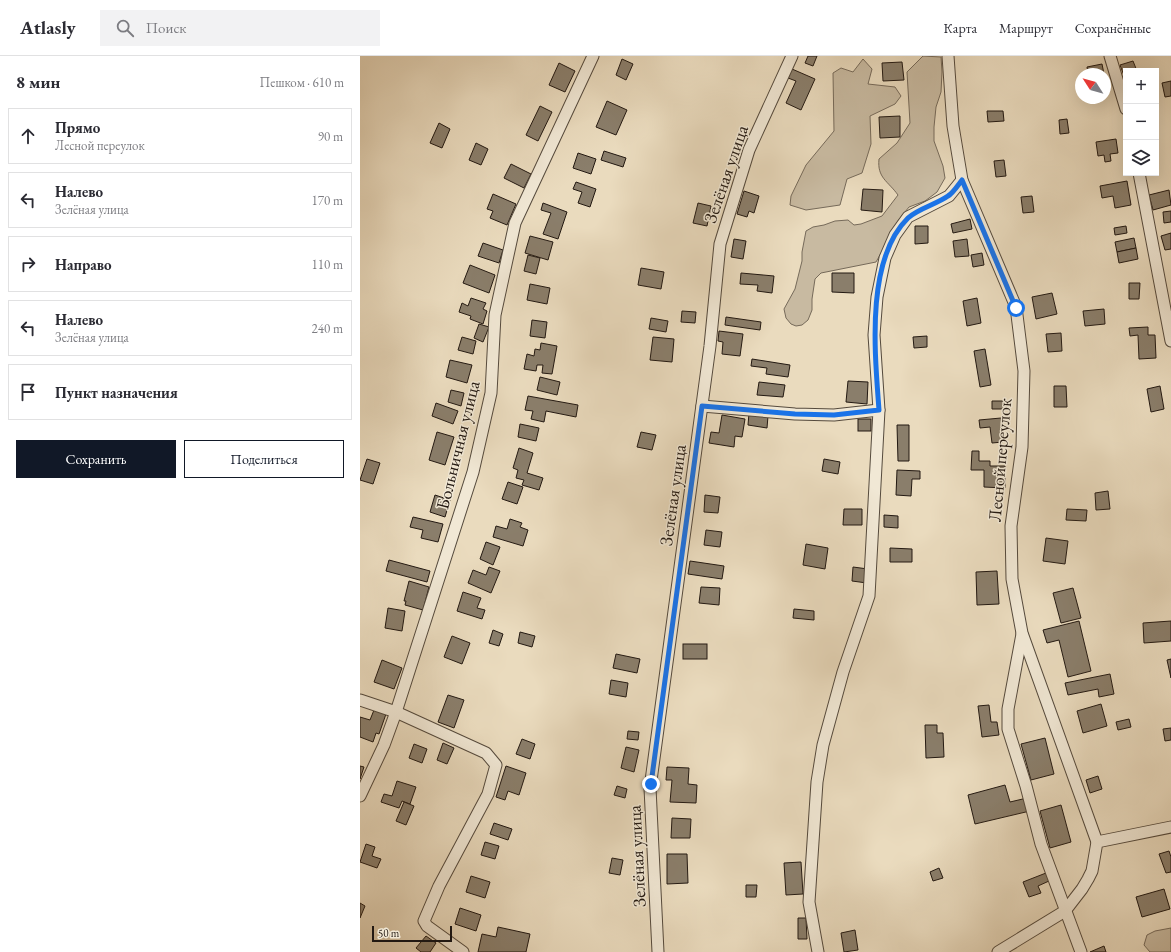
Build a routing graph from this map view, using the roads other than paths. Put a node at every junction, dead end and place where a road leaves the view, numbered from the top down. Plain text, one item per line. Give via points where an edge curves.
1 (593, 56) edge
2 (792, 56) edge
3 (948, 56) edge
4 (1110, 56) edge
5 (1124, 104) edge
6 (1140, 176) edge
7 (962, 180) junction
8 (1171, 341) edge
9 (702, 406) junction
10 (879, 410) junction
11 (1022, 633) junction
12 (360, 700) edge
13 (396, 712) junction
14 (360, 796) edge
15 (1171, 827) edge
16 (1097, 842) junction
17 (1065, 911) junction
18 (463, 952) edge
19 (658, 952) edge
20 (818, 952) edge
21 (998, 952) edge
22 (1081, 952) edge

1 - 13 street, Больничная улица via 515,223 495,315 491,393 473,472
2 - 9 street, Зелёная улица via 749,150 720,244
3 - 7 street, Лесной переулок via 953,126
4 - 5 street
6 - 8 street
7 - 10 street via 949,196 908,217 885,258 877,297 874,334
7 - 11 street, Лесной переулок via 1016,308 1024,371 1022,447 1011,534 1012,579
9 - 10 street via 834,415
9 - 19 street, Зелёная улица via 650,788
10 - 20 street via 869,596 841,679 823,745 817,782 809,902
11 - 16 street, Лесной переулок
11 - 17 street via 1008,709 1008,729 1041,844
12 - 13 street
13 - 14 street, Больничная улица
13 - 18 street via 486,753 496,765 488,794 439,886 424,921 427,926
15 - 16 street
16 - 17 street via 1090,875
17 - 21 street
17 - 22 street

